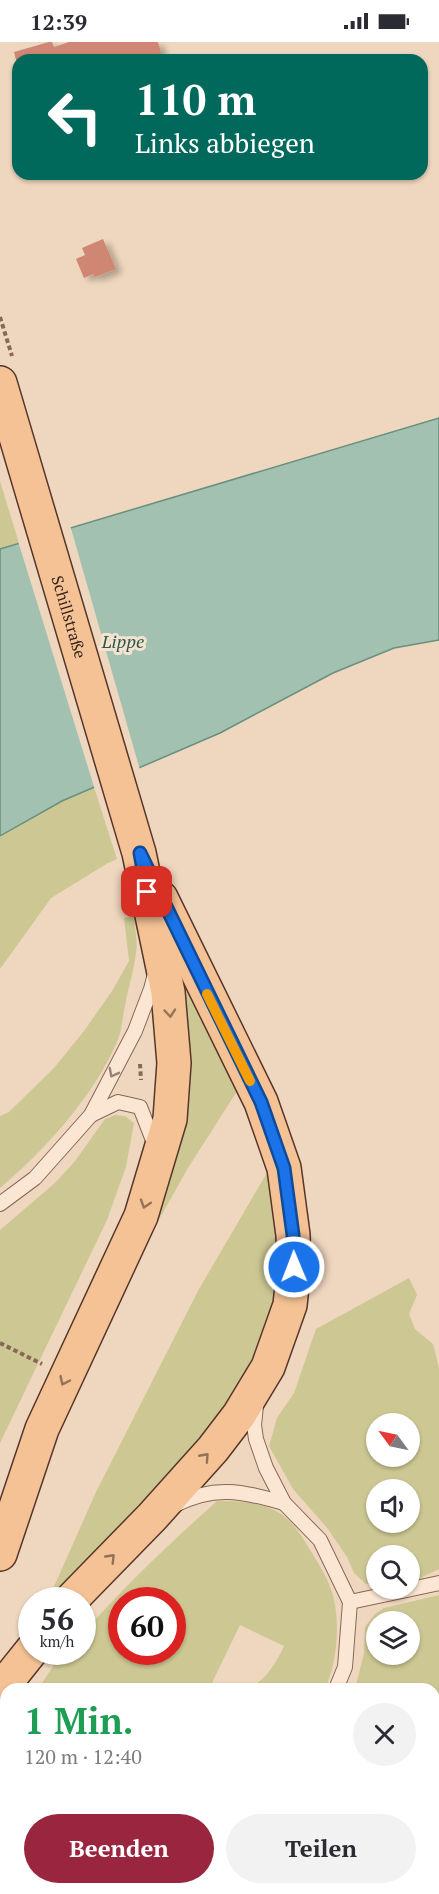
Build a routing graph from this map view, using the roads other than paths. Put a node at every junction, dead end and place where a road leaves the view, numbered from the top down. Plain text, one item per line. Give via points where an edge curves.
1 (0, 383) edge
2 (140, 853) junction
3 (159, 952) junction
4 (91, 1115) junction
5 (160, 1158) junction
6 (0, 1203) edge
7 (268, 1367) junction
8 (284, 1503) junction
9 (152, 1517) junction
10 (0, 1554) edge
11 (439, 1583) edge
12 (84, 1587) edge
13 (350, 1602) junction
14 (20, 1665) edge
15 (6, 1683) edge
16 (338, 1683) edge

1 - 2 main road, Schillstraße
2 - 3 main road
2 - 7 main road via 261,1102 284,1168 294,1267 290,1305
3 -> 4 lane via 151,989 135,1031
3 -> 5 main road via 168,992 174,1063 170,1119
4 - 5 lane via 118,1102 140,1107
4 - 6 lane via 35,1178
5 -> 10 main road via 141,1216 42,1429
7 - 8 lane via 256,1403 254,1425 266,1468
9 -> 7 main road via 213,1449
8 - 9 lane via 244,1492 215,1491 185,1499
8 - 13 lane via 320,1540
12 -> 9 main road
11 - 13 lane
13 - 16 lane via 345,1667
14 - 15 main road

